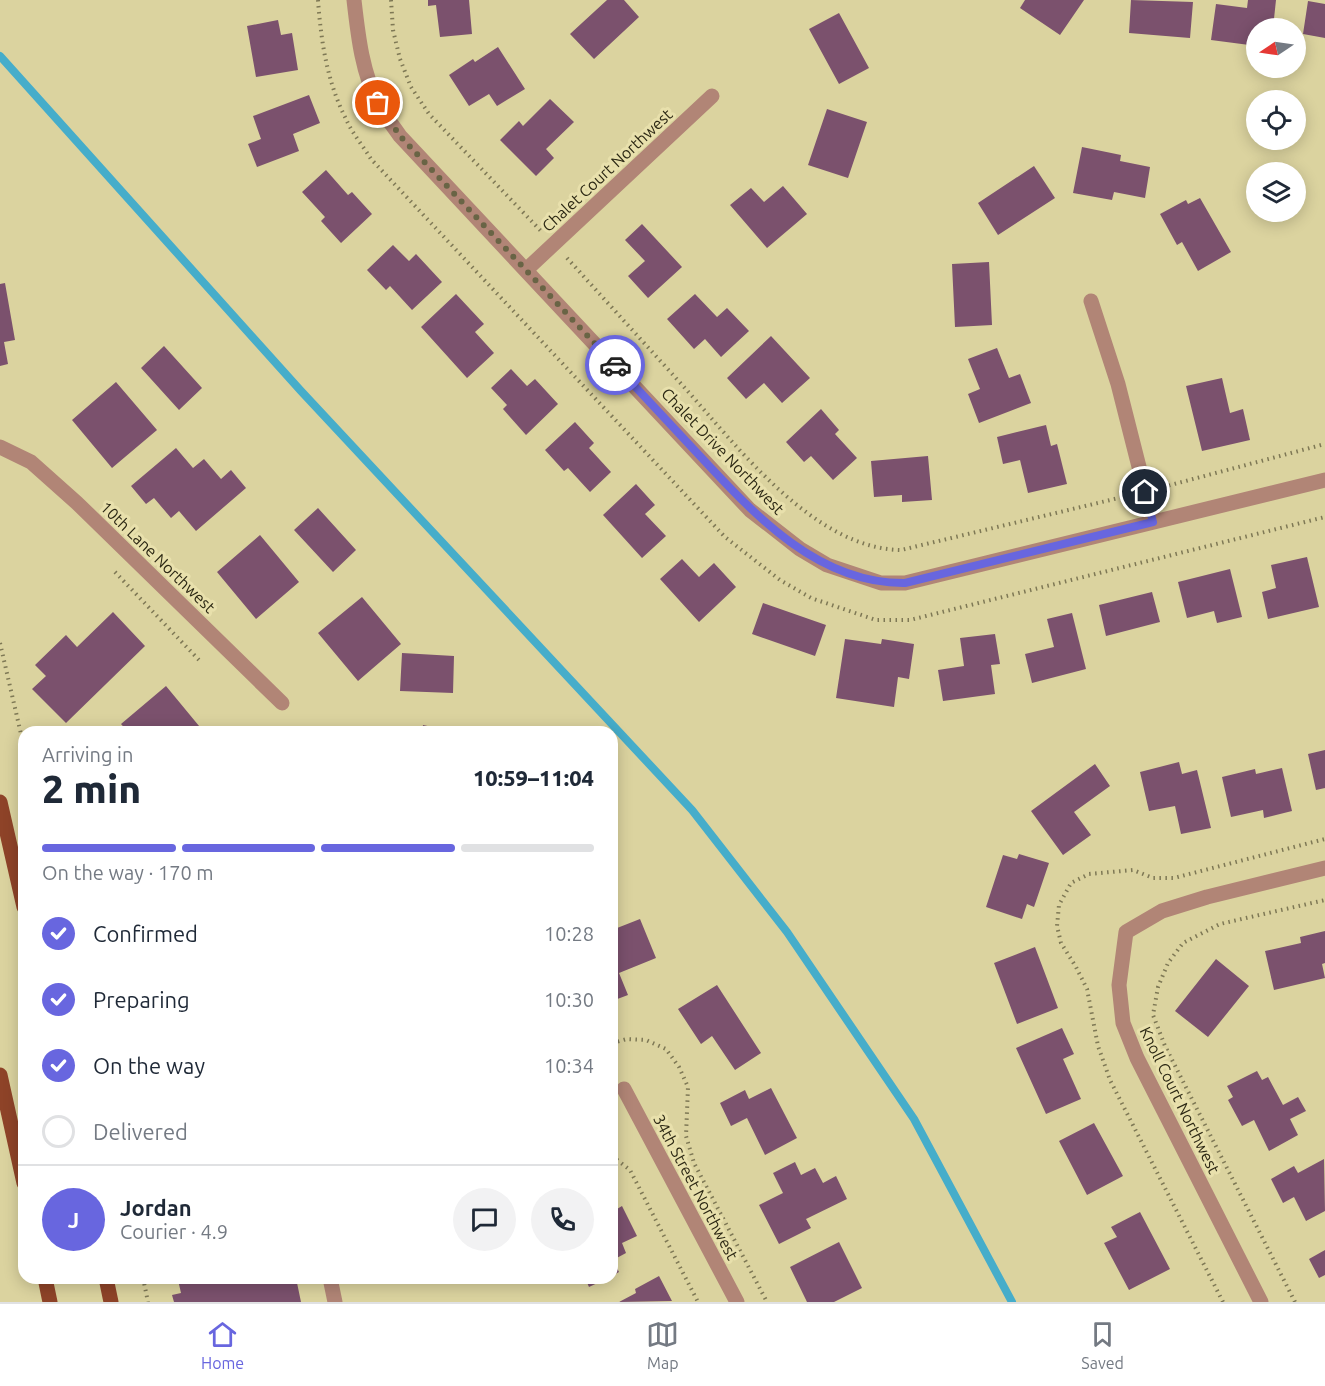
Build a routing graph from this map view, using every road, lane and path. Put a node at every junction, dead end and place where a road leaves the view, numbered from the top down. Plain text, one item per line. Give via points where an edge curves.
1 (318, 0) edge
2 (354, 0) edge
3 (391, 0) edge
4 (712, 96) dead end
5 (554, 244) junction
6 (526, 270) junction
7 (1091, 301) dead end
8 (1325, 444) edge
9 (0, 447) edge
10 (1325, 480) edge
11 (1145, 492) junction
12 (1325, 517) edge
13 (1153, 522) junction
14 (109, 566) dead end
15 (0, 643) edge
16 (199, 660) dead end
17 (282, 703) dead end
18 (19, 726) edge
19 (0, 802) edge
20 (1325, 839) edge
21 (1325, 868) edge
22 (18, 881) edge
23 (1325, 900) edge
24 (618, 1041) edge
25 (0, 1075) edge
26 (624, 1089) dead end
27 (18, 1157) edge
28 (618, 1161) edge
29 (46, 1284) edge
30 (107, 1284) edge
31 (144, 1284) edge
32 (331, 1284) edge
33 (50, 1302) edge
34 (111, 1302) edge
35 (148, 1302) edge
36 (335, 1302) edge
37 (698, 1302) edge
38 (737, 1302) edge
39 (767, 1302) edge
40 (1223, 1302) edge
41 (1261, 1302) edge
42 (1294, 1302) edge

1 - 12 path via 321,41 330,81 346,120 371,159 725,537 780,580 811,598 876,620 910,620
2 - 6 street, Chalet Drive Northwest via 363,58 378,103 400,136
3 - 5 path via 400,59 411,87 429,114
4 - 5 street, Chalet Court Northwest
5 - 6 street, Chalet Court Northwest
5 - 11 path via 773,485 842,534 886,550 901,550
6 - 13 street, Chalet Drive Northwest via 750,510 827,565 881,583 905,583
7 - 11 street via 1118,384
8 - 11 path
9 - 17 street, 10th Lane Northwest via 31,462 77,503
10 - 13 street, Chalet Drive Northwest
11 - 13 street
14 - 16 path
15 - 18 path
19 - 22 main road
20 - 40 path via 1174,878 1153,878 1133,870 1089,874 1071,883 1059,905 1057,926 1061,943 1087,988 1098,1046 1110,1080
21 - 41 street, Knoll Court Northwest via 1162,911 1126,932 1119,985 1123,1023
23 - 42 path via 1220,924 1183,943 1168,963 1158,987 1153,1016
24 - 39 path via 646,1040 666,1049 679,1067 688,1088 686,1136 694,1162
25 - 27 main road
26 - 38 street, 34th Street Northwest
28 - 37 path via 630,1170
29 - 33 main road
30 - 34 main road
31 - 35 path
32 - 36 street

